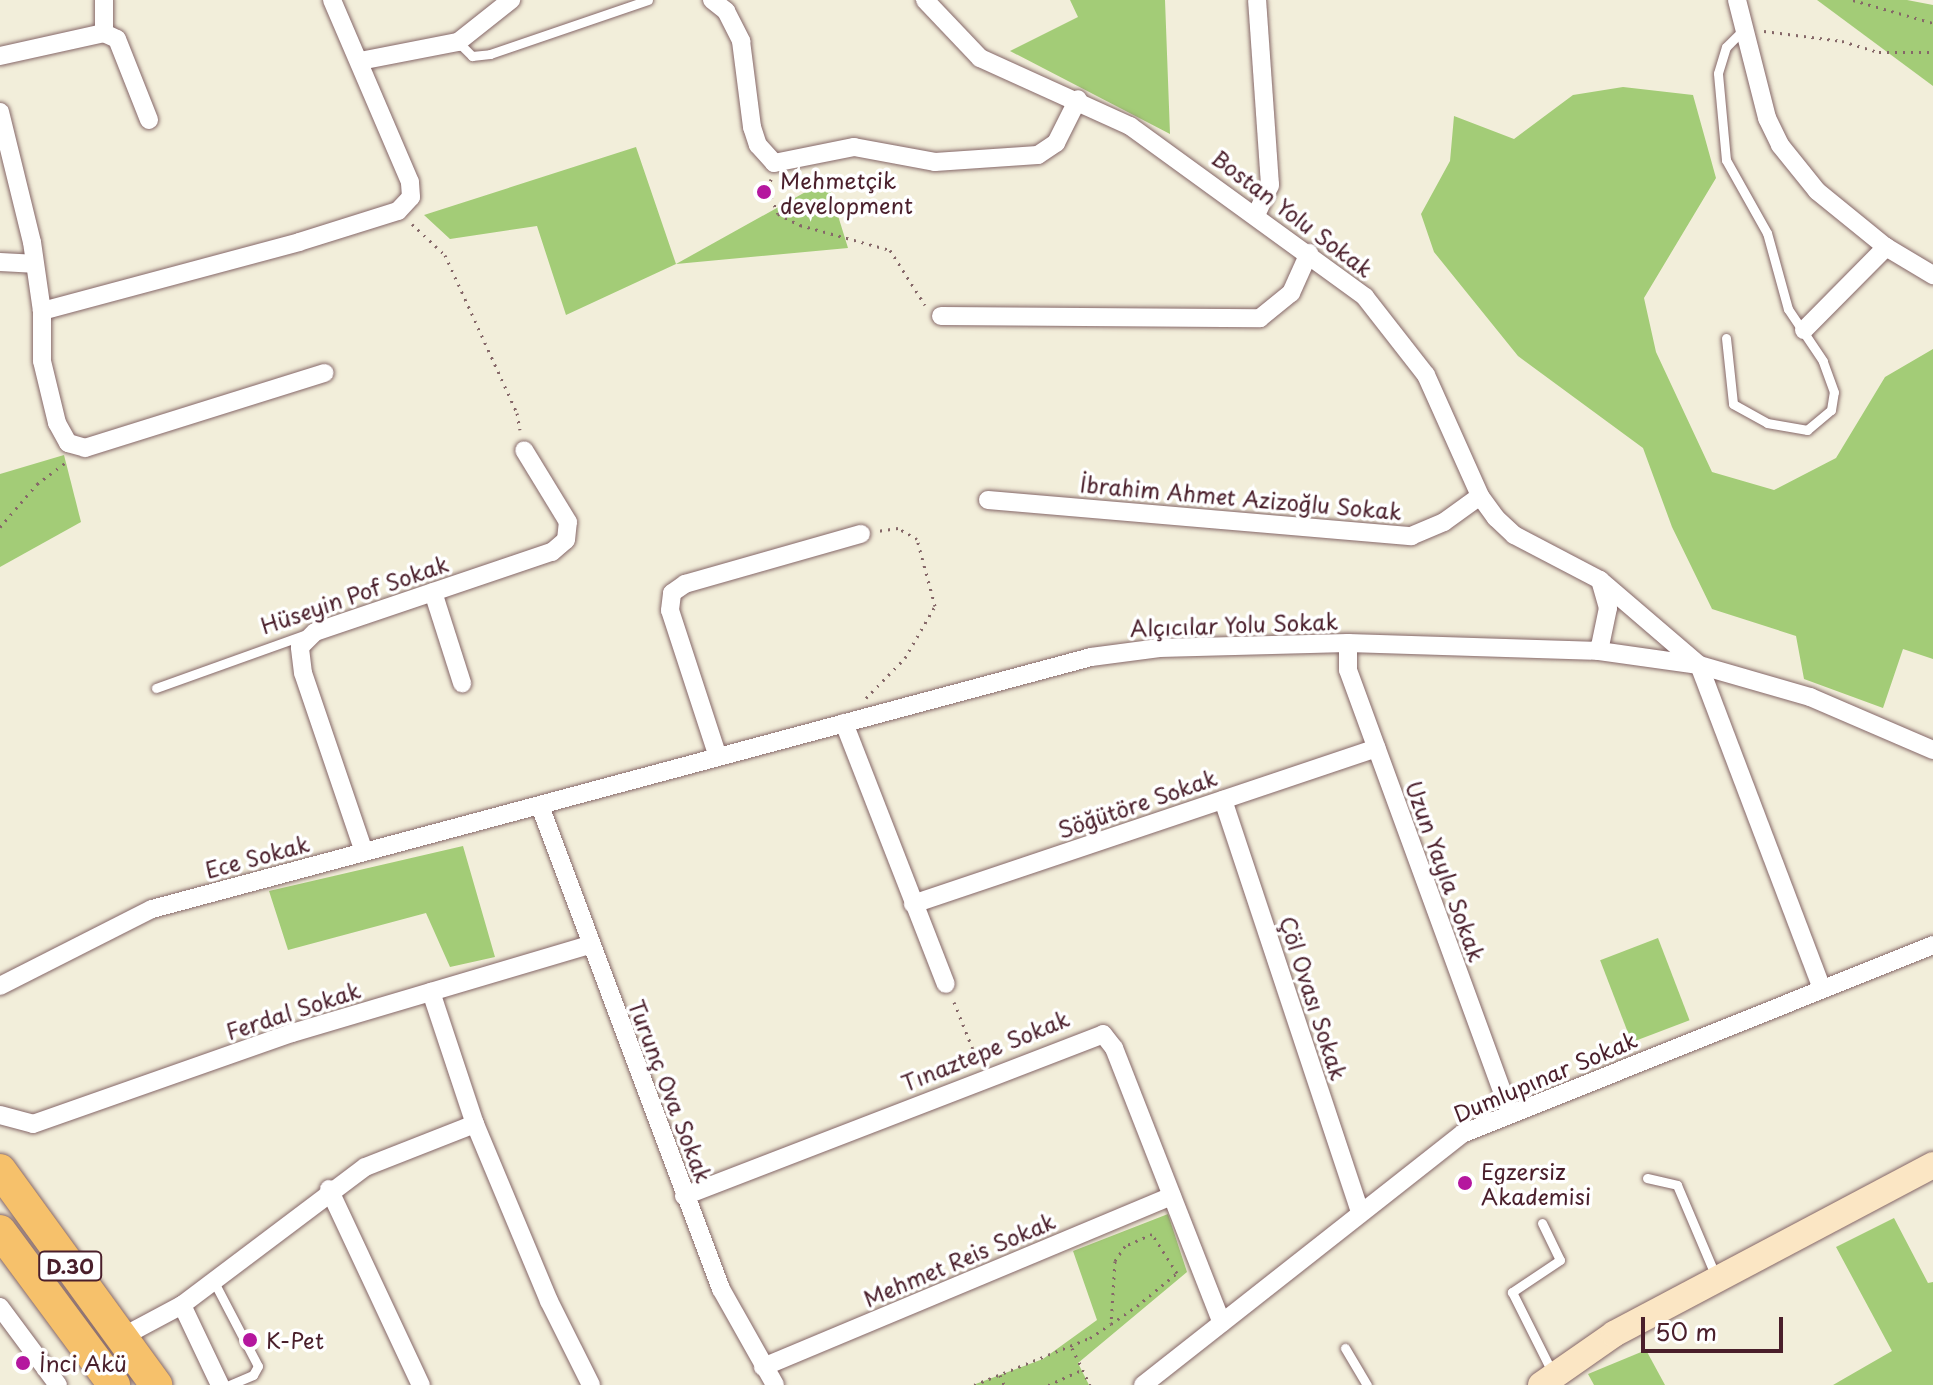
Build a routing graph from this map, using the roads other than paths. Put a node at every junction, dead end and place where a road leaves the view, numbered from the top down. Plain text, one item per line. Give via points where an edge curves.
1 (104, 0) edge
2 (332, 0) edge
3 (511, 0) edge
4 (648, 0) edge
5 (712, 0) edge
6 (1257, 0) edge
7 (1737, 0) edge
8 (932, 3) edge
9 (1744, 29) junction
10 (104, 33) junction
11 (458, 42) junction
12 (0, 56) edge
13 (360, 61) junction
14 (1078, 99) junction
15 (0, 112) edge
16 (149, 120) dead end
17 (1257, 213) junction
18 (1886, 247) junction
19 (1309, 253) junction
20 (0, 262) edge
21 (33, 264) junction
22 (1933, 275) edge
23 (42, 311) junction
24 (941, 316) road end
25 (1804, 330) junction
26 (1726, 338) dead end
27 (325, 373) dead end
28 (524, 450) road end
29 (1480, 496) junction
30 (988, 500) dead end
31 (861, 534) road end
32 (1600, 580) junction
33 (433, 592) junction
34 (315, 632) junction
35 (1348, 643) junction
36 (1599, 651) junction
37 (1699, 665) junction
38 (462, 683) dead end
39 (156, 688) dead end
40 (844, 723) junction
41 (1376, 748) junction
42 (1933, 750) edge
43 (717, 754) junction
44 (1223, 800) junction
45 (540, 806) junction
46 (364, 852) junction
47 (913, 904) junction
48 (590, 945) junction
49 (1933, 945) edge
50 (946, 984) road end
51 (0, 986) edge
52 (1822, 988) junction
53 (431, 992) junction
54 (1510, 1112) junction
55 (6, 1118) edge
56 (475, 1124) junction
57 (1933, 1165) edge
58 (0, 1170) edge
59 (1647, 1178) dead end
60 (329, 1189) junction
61 (684, 1196) junction
62 (1172, 1196) junction
63 (1360, 1212) junction
64 (1542, 1223) dead end
65 (0, 1231) edge
66 (213, 1280) junction
67 (1717, 1280) junction
68 (182, 1305) junction
69 (0, 1307) edge
70 (1222, 1323) junction
71 (122, 1337) junction
72 (1345, 1348) dead end
73 (763, 1367) junction
74 (1548, 1380) edge
75 (58, 1385) edge
76 (114, 1385) edge
77 (156, 1385) edge
78 (220, 1385) edge
79 (229, 1385) edge
80 (421, 1385) edge
81 (591, 1385) edge
82 (775, 1385) edge
83 (1143, 1385) edge
84 (1367, 1385) edge

1 - 10 street
2 - 13 street
3 - 11 street
4 - 11 lane via 490,54 472,56
5 - 14 street via 726,11 741,41 752,127 758,145 774,163 854,147 935,162 1038,155 1056,143
6 - 17 street via 1270,185
7 - 9 street
8 - 14 street, Bostan Yolu Sokak via 980,58
9 - 18 street via 1767,118 1780,145 1817,191
9 - 25 lane via 1726,47 1718,73 1726,160 1767,233 1788,309
10 - 12 street
10 - 16 street via 117,39
11 - 13 street
13 - 23 street via 410,182 404,204
14 - 17 street, Bostan Yolu Sokak via 1130,126
15 - 21 street via 25,205
17 - 19 street, Bostan Yolu Sokak
18 - 22 street
18 - 25 street
19 - 24 street via 1291,293 1260,318
19 - 29 street, Bostan Yolu Sokak via 1365,297 1426,375
20 - 21 street
21 - 23 street
23 - 27 street via 42,361 57,423 68,443 85,448
25 - 26 lane via 1834,392 1831,410 1807,430 1767,423 1733,404
28 - 33 street, Hüseyin Pof Sokak via 568,522 566,540 552,552
29 - 30 street, İbrahim Ahmet Azizoğlu Sokak via 1444,522 1411,536
29 - 32 street, Bostan Yolu Sokak via 1514,535
31 - 43 street via 685,584 672,593 670,610
32 - 36 street via 1608,608
32 - 37 street, Bostan Yolu Sokak
33 - 34 street, Hüseyin Pof Sokak
33 - 38 street
34 - 39 lane, Hüseyin Pof Sokak
34 - 46 street via 300,647 303,673
35 - 36 street, Alçıcılar Yolu Sokak
35 - 40 street, Alçıcılar Yolu Sokak via 1159,648 1091,657
35 - 41 street, Uzun Yayla Sokak via 1348,670
36 - 37 street, Alçıcılar Yolu Sokak
37 - 42 street, Alçıcılar Yolu Sokak via 1810,697
37 - 52 street
40 - 43 street, Alçıcılar Yolu Sokak
40 - 47 street
41 - 44 street, Söğütöre Sokak
41 - 54 street, Uzun Yayla Sokak
43 - 45 street, Alçıcılar Yolu Sokak
44 - 47 street, Söğütöre Sokak
44 - 63 street, Çöl Ovası Sokak
45 - 46 street, Ece Sokak
45 - 48 street, Turunç Ova Sokak
46 - 51 street, Ece Sokak via 152,909
47 - 50 street
48 - 53 street, Ferdal Sokak
48 - 61 street, Turunç Ova Sokak
49 - 52 street, Dumlupınar Sokak
52 - 54 street, Dumlupınar Sokak
53 - 55 street, Ferdal Sokak via 292,1033 33,1124
53 - 56 street
54 - 63 street, Dumlupınar Sokak via 1462,1134
56 - 60 street via 365,1167
56 - 81 street via 549,1301
57 - 67 main road
58 - 71 highway, D.30
59 - 67 lane via 1677,1185
60 - 66 street
60 - 80 street
61 - 62 street, Tınaztepe Sokak via 1103,1034 1114,1048
61 - 73 street, Turunç Ova Sokak via 721,1289
62 - 70 street, Tınaztepe Sokak
62 - 73 street, Mehmet Reis Sokak
63 - 70 street, Dumlupınar Sokak
64 - 74 lane via 1560,1260 1512,1292
65 - 76 highway, D.30
66 - 68 street
66 - 79 lane via 258,1366 253,1375
67 - 74 main road via 1614,1334
68 - 71 street
68 - 78 street
69 - 75 street
70 - 83 street, Dumlupınar Sokak
71 - 77 highway, D.30
72 - 84 lane
73 - 82 street, Turunç Ova Sokak

